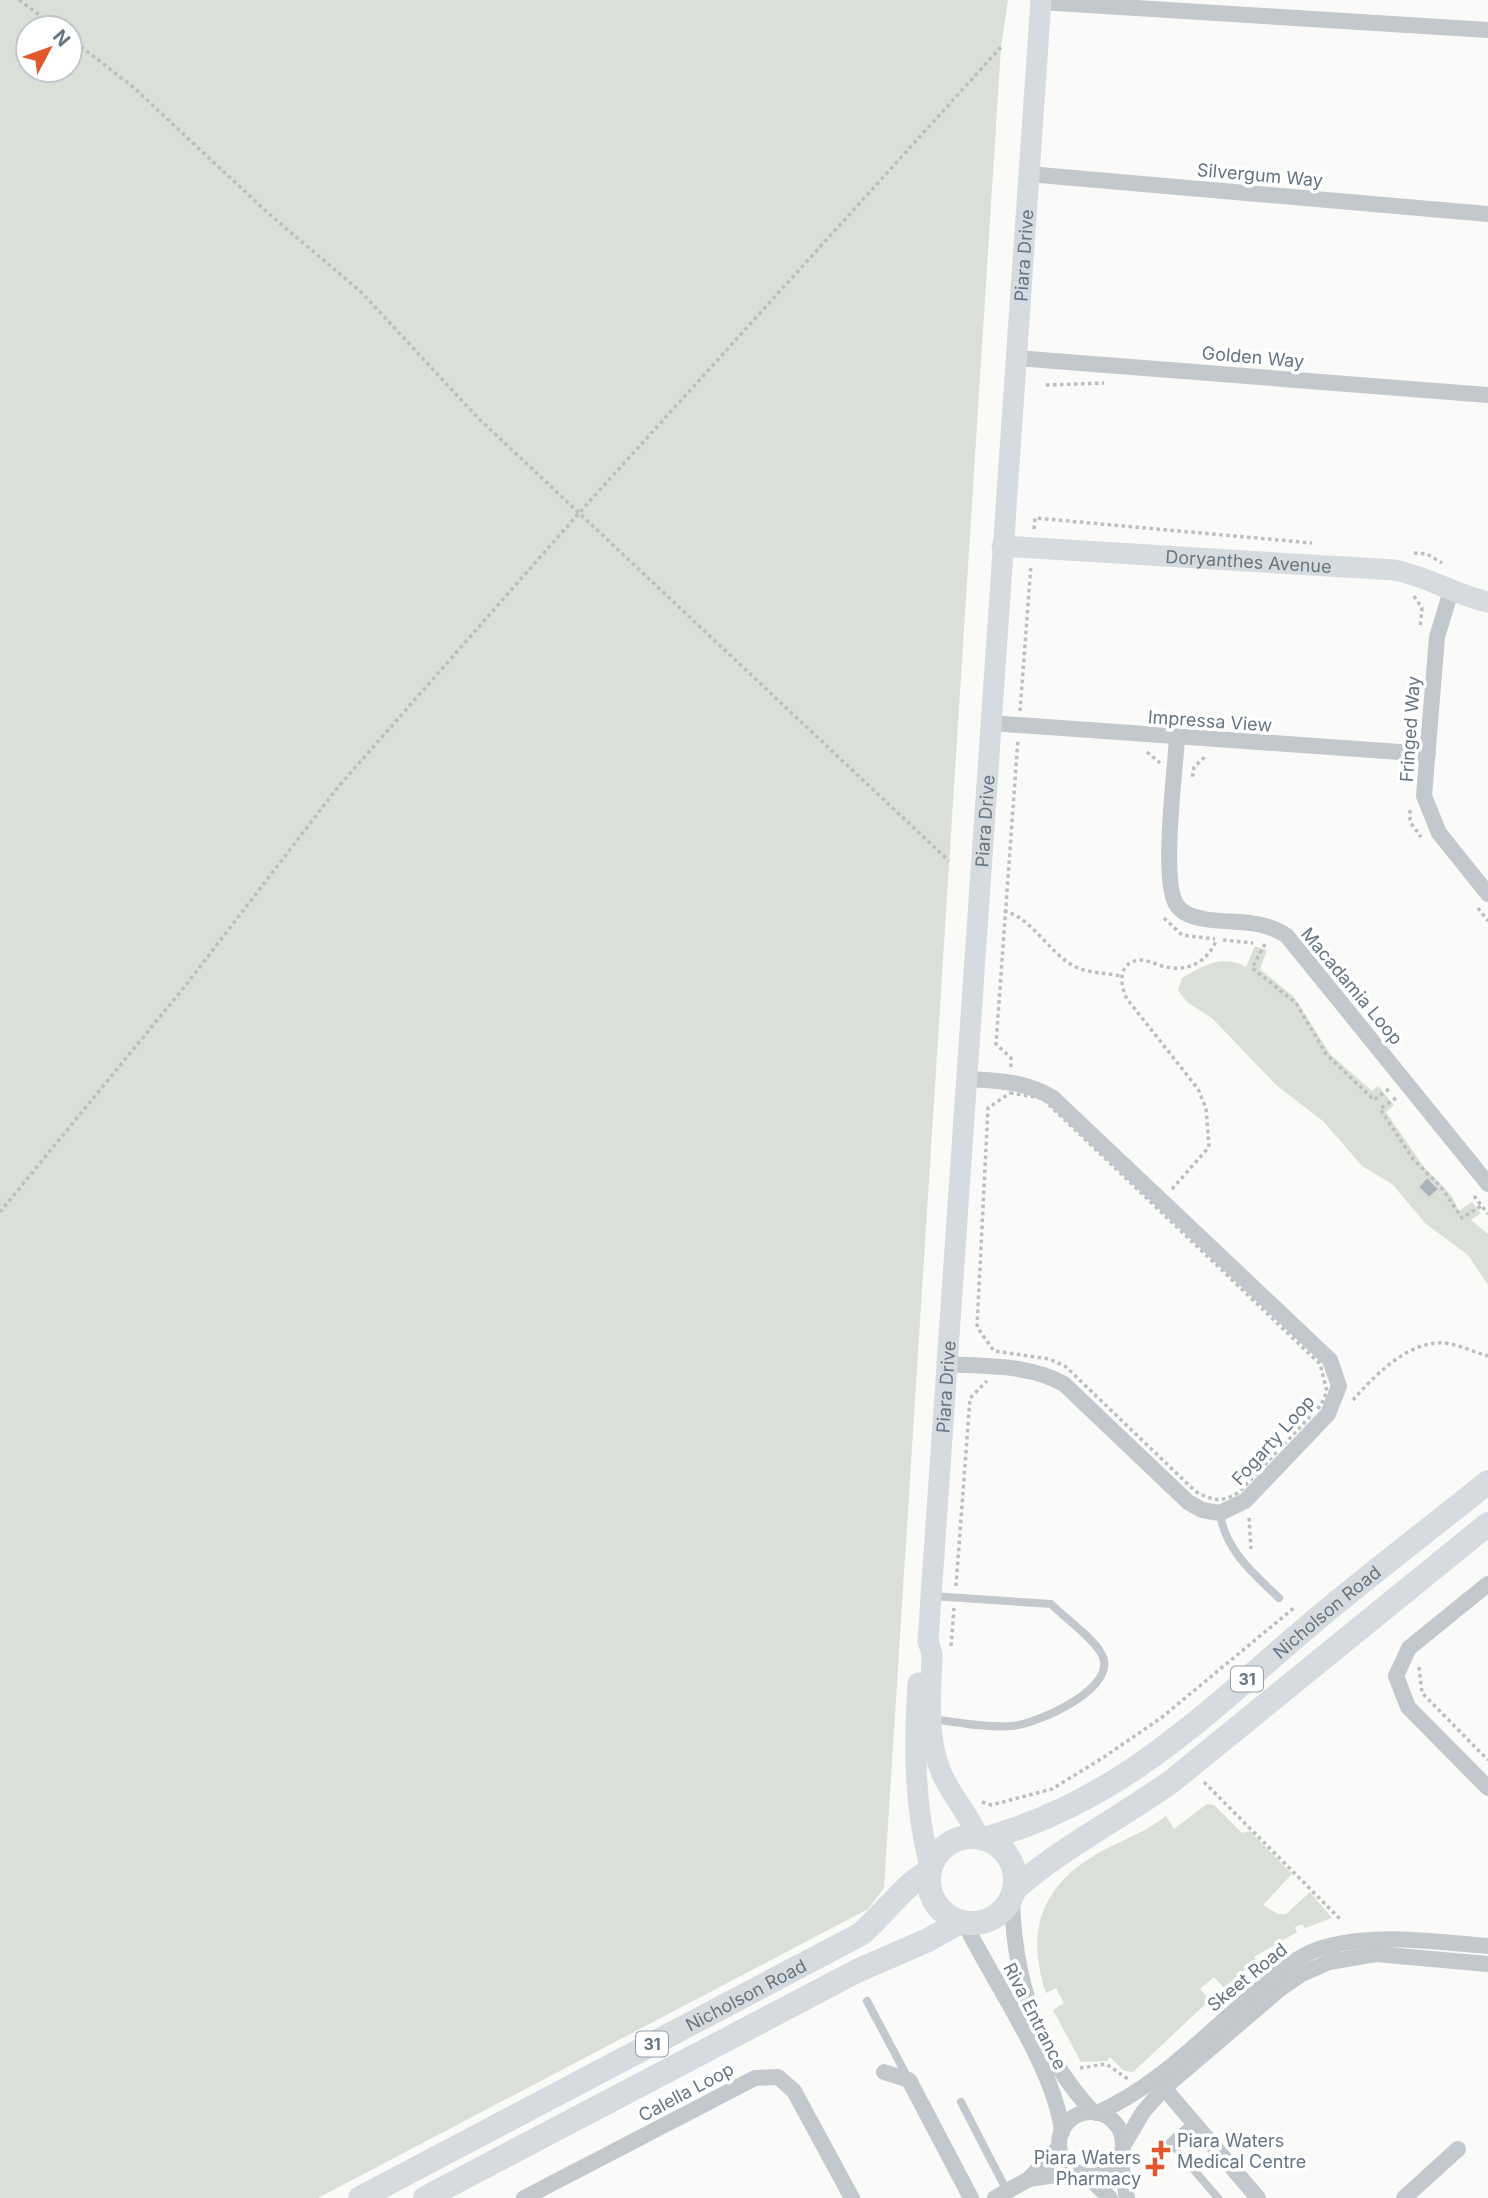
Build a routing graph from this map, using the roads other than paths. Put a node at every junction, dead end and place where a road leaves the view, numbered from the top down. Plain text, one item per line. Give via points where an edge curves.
1 (1040, 1) edge
2 (1488, 30) edge
3 (1028, 174) junction
4 (1488, 214) edge
5 (1016, 358) junction
6 (1488, 396) edge
7 (1002, 547) junction
8 (1451, 592) junction
9 (1488, 602) edge
10 (991, 723) junction
11 (1177, 738) junction
12 (1427, 754) junction
13 (1488, 894) edge
14 (968, 1079) junction
15 (1488, 1184) edge
16 (948, 1364) junction
17 (1488, 1482) edge
18 (1220, 1513) junction
19 (1488, 1524) edge
20 (1488, 1584) edge
21 (930, 1596) junction
22 (1279, 1598) dead end
23 (928, 1641) junction
24 (931, 1720) junction
25 (1488, 1788) edge
26 (981, 1838) junction
27 (930, 1869) junction
28 (1013, 1893) junction
29 (962, 1922) junction
30 (1488, 1946) edge
31 (1488, 1964) edge
32 (867, 2001) dead end
33 (884, 2072) dead end
34 (909, 2080) junction
35 (1164, 2088) junction
36 (961, 2102) dead end
37 (1095, 2113) junction
38 (1193, 2122) junction
39 (1060, 2139) junction
40 (1458, 2148) dead end
41 (1121, 2152) junction
42 (1081, 2174) junction
43 (1029, 2179) junction
44 (1001, 2195) edge
45 (360, 2198) edge
46 (425, 2198) edge
47 (524, 2198) edge
48 (852, 2198) edge
49 (971, 2198) edge
50 (1110, 2198) edge
51 (1127, 2198) edge
52 (1218, 2198) edge
53 (1258, 2198) edge
54 (1404, 2198) edge

1 - 2 street
1 - 3 street, Piara Drive
3 - 4 street, Silvergum Way
3 - 5 street, Piara Drive
5 - 6 street, Golden Way
5 - 7 street, Piara Drive
7 - 8 street, Doryanthes Avenue via 1394,570
7 - 10 street, Piara Drive
8 - 9 street, Doryanthes Avenue
8 - 12 street, Fringed Way via 1437,637
10 - 11 street, Impressa View via 1018,733
10 - 14 street, Piara Drive
11 - 12 street, Impressa View
11 - 15 street, Macadamia Loop via 1169,879 1175,902 1188,915 1266,926 1287,936
12 - 13 street, Fringed Way via 1424,796 1429,814
14 - 16 street, Piara Drive
14 - 18 street, Fogarty Loop via 1035,1087 1053,1098 1159,1204 1330,1360 1339,1386 1328,1414 1245,1501
16 - 18 street via 1034,1370 1064,1384 1188,1502
16 - 21 street, Piara Drive
17 - 26 main road, Nicholson Road / 31 via 1331,1607 1160,1753 1053,1815
18 - 22 lane via 1230,1544
19 - 28 main road, Nicholson Road / 31 via 1172,1781 1078,1840
20 - 25 street via 1409,1648 1396,1676 1408,1707
21 - 23 street, Piara Drive
21 - 24 lane via 1051,1604 1102,1654 1105,1668 1097,1685 1040,1720 1012,1726
23 - 24 street, Piara Drive via 932,1654
23 - 27 street, Piara Drive via 921,1654 914,1747 920,1829
24 - 26 street, Piara Drive via 933,1750 942,1773
26 - 27 main road, 31 via 965,1837 946,1845
26 - 28 main road via 1006,1855 1014,1872
27 - 29 main road via 930,1890 937,1906
27 - 45 main road, Nicholson Road / 31 via 861,1934
28 - 29 main road, 31 via 991,1919
28 - 37 street, Riva Entrance via 1014,1943 1028,2009 1060,2072
29 - 39 street, Riva Entrance via 1046,2078 1060,2118
29 - 46 main road, Nicholson Road / 31 via 857,1971
30 - 37 street, Skeet Road via 1391,1939 1326,1946 1284,1968 1149,2084
31 - 35 street, Skeet Road via 1376,1954 1329,1962 1280,1989
32 - 34 lane
33 - 34 street
34 - 49 street
35 - 38 street
35 - 41 street, Skeet Road via 1143,2112
36 - 44 lane
37 - 39 street via 1074,2117
37 - 41 street via 1116,2124
38 - 52 lane via 1170,2142
38 - 53 street
39 - 42 street via 1066,2164
39 - 43 street
40 - 54 street
41 - 42 street via 1106,2172
41 - 51 street
42 - 43 street
42 - 50 street
43 - 44 street
47 - 48 street, Calella Loop via 755,2078 778,2077 794,2091

